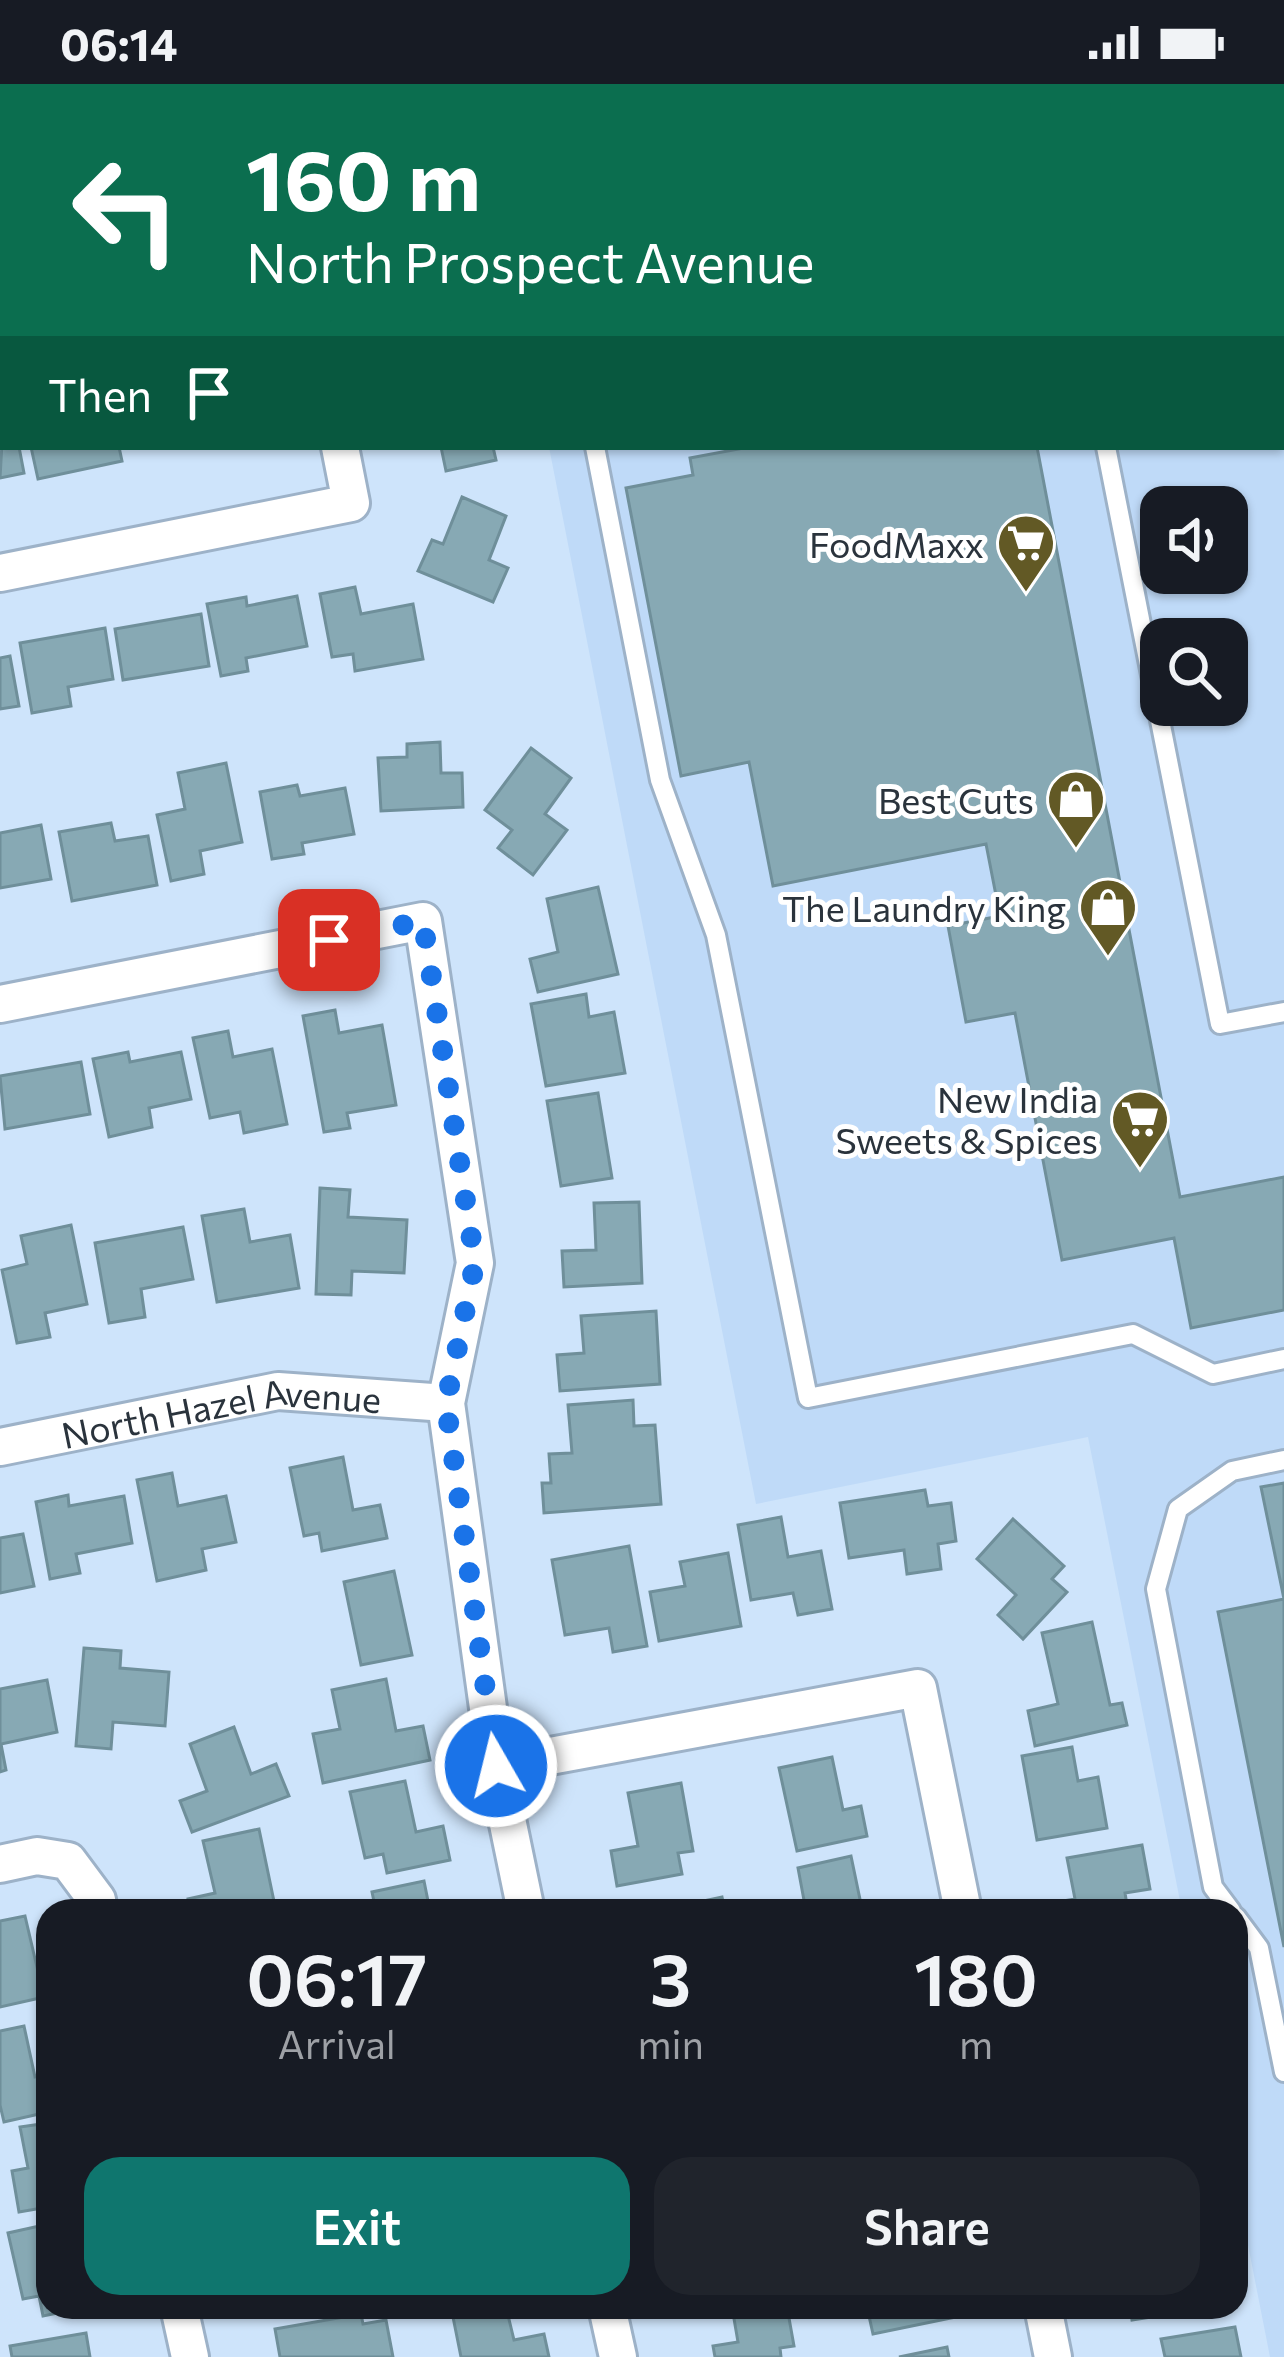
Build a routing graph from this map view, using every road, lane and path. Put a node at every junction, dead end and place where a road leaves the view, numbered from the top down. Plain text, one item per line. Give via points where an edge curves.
1 (341, 450) edge
2 (596, 450) edge
3 (1107, 450) edge
4 (0, 573) edge
5 (0, 1004) edge
6 (1284, 1012) edge
7 (1284, 1359) edge
8 (446, 1403) junction
9 (0, 1448) edge
10 (1284, 1460) edge
11 (496, 1766) junction
12 (0, 1864) edge
13 (96, 1899) edge
14 (524, 1899) edge
15 (961, 1899) edge
16 (1222, 1899) edge
17 (1248, 1933) edge
18 (1284, 2072) edge
19 (182, 2319) edge
20 (610, 2319) edge
21 (1045, 2319) edge
22 (190, 2357) edge
23 (618, 2357) edge
24 (1053, 2357) edge

1 - 4 street via 351,502
2 - 7 lane via 660,780 716,935 808,1399 1133,1334 1213,1374
3 - 6 lane via 1220,1024
5 - 8 street via 423,921 475,1263
8 - 9 street, North Hazel Avenue via 278,1391
8 - 11 street
10 - 16 lane via 1232,1471 1178,1509 1156,1589 1213,1887
11 - 14 street
11 - 15 street via 918,1688
12 - 13 street via 37,1856 68,1862
17 - 18 lane via 1259,1948
19 - 22 street
20 - 23 street
21 - 24 street

